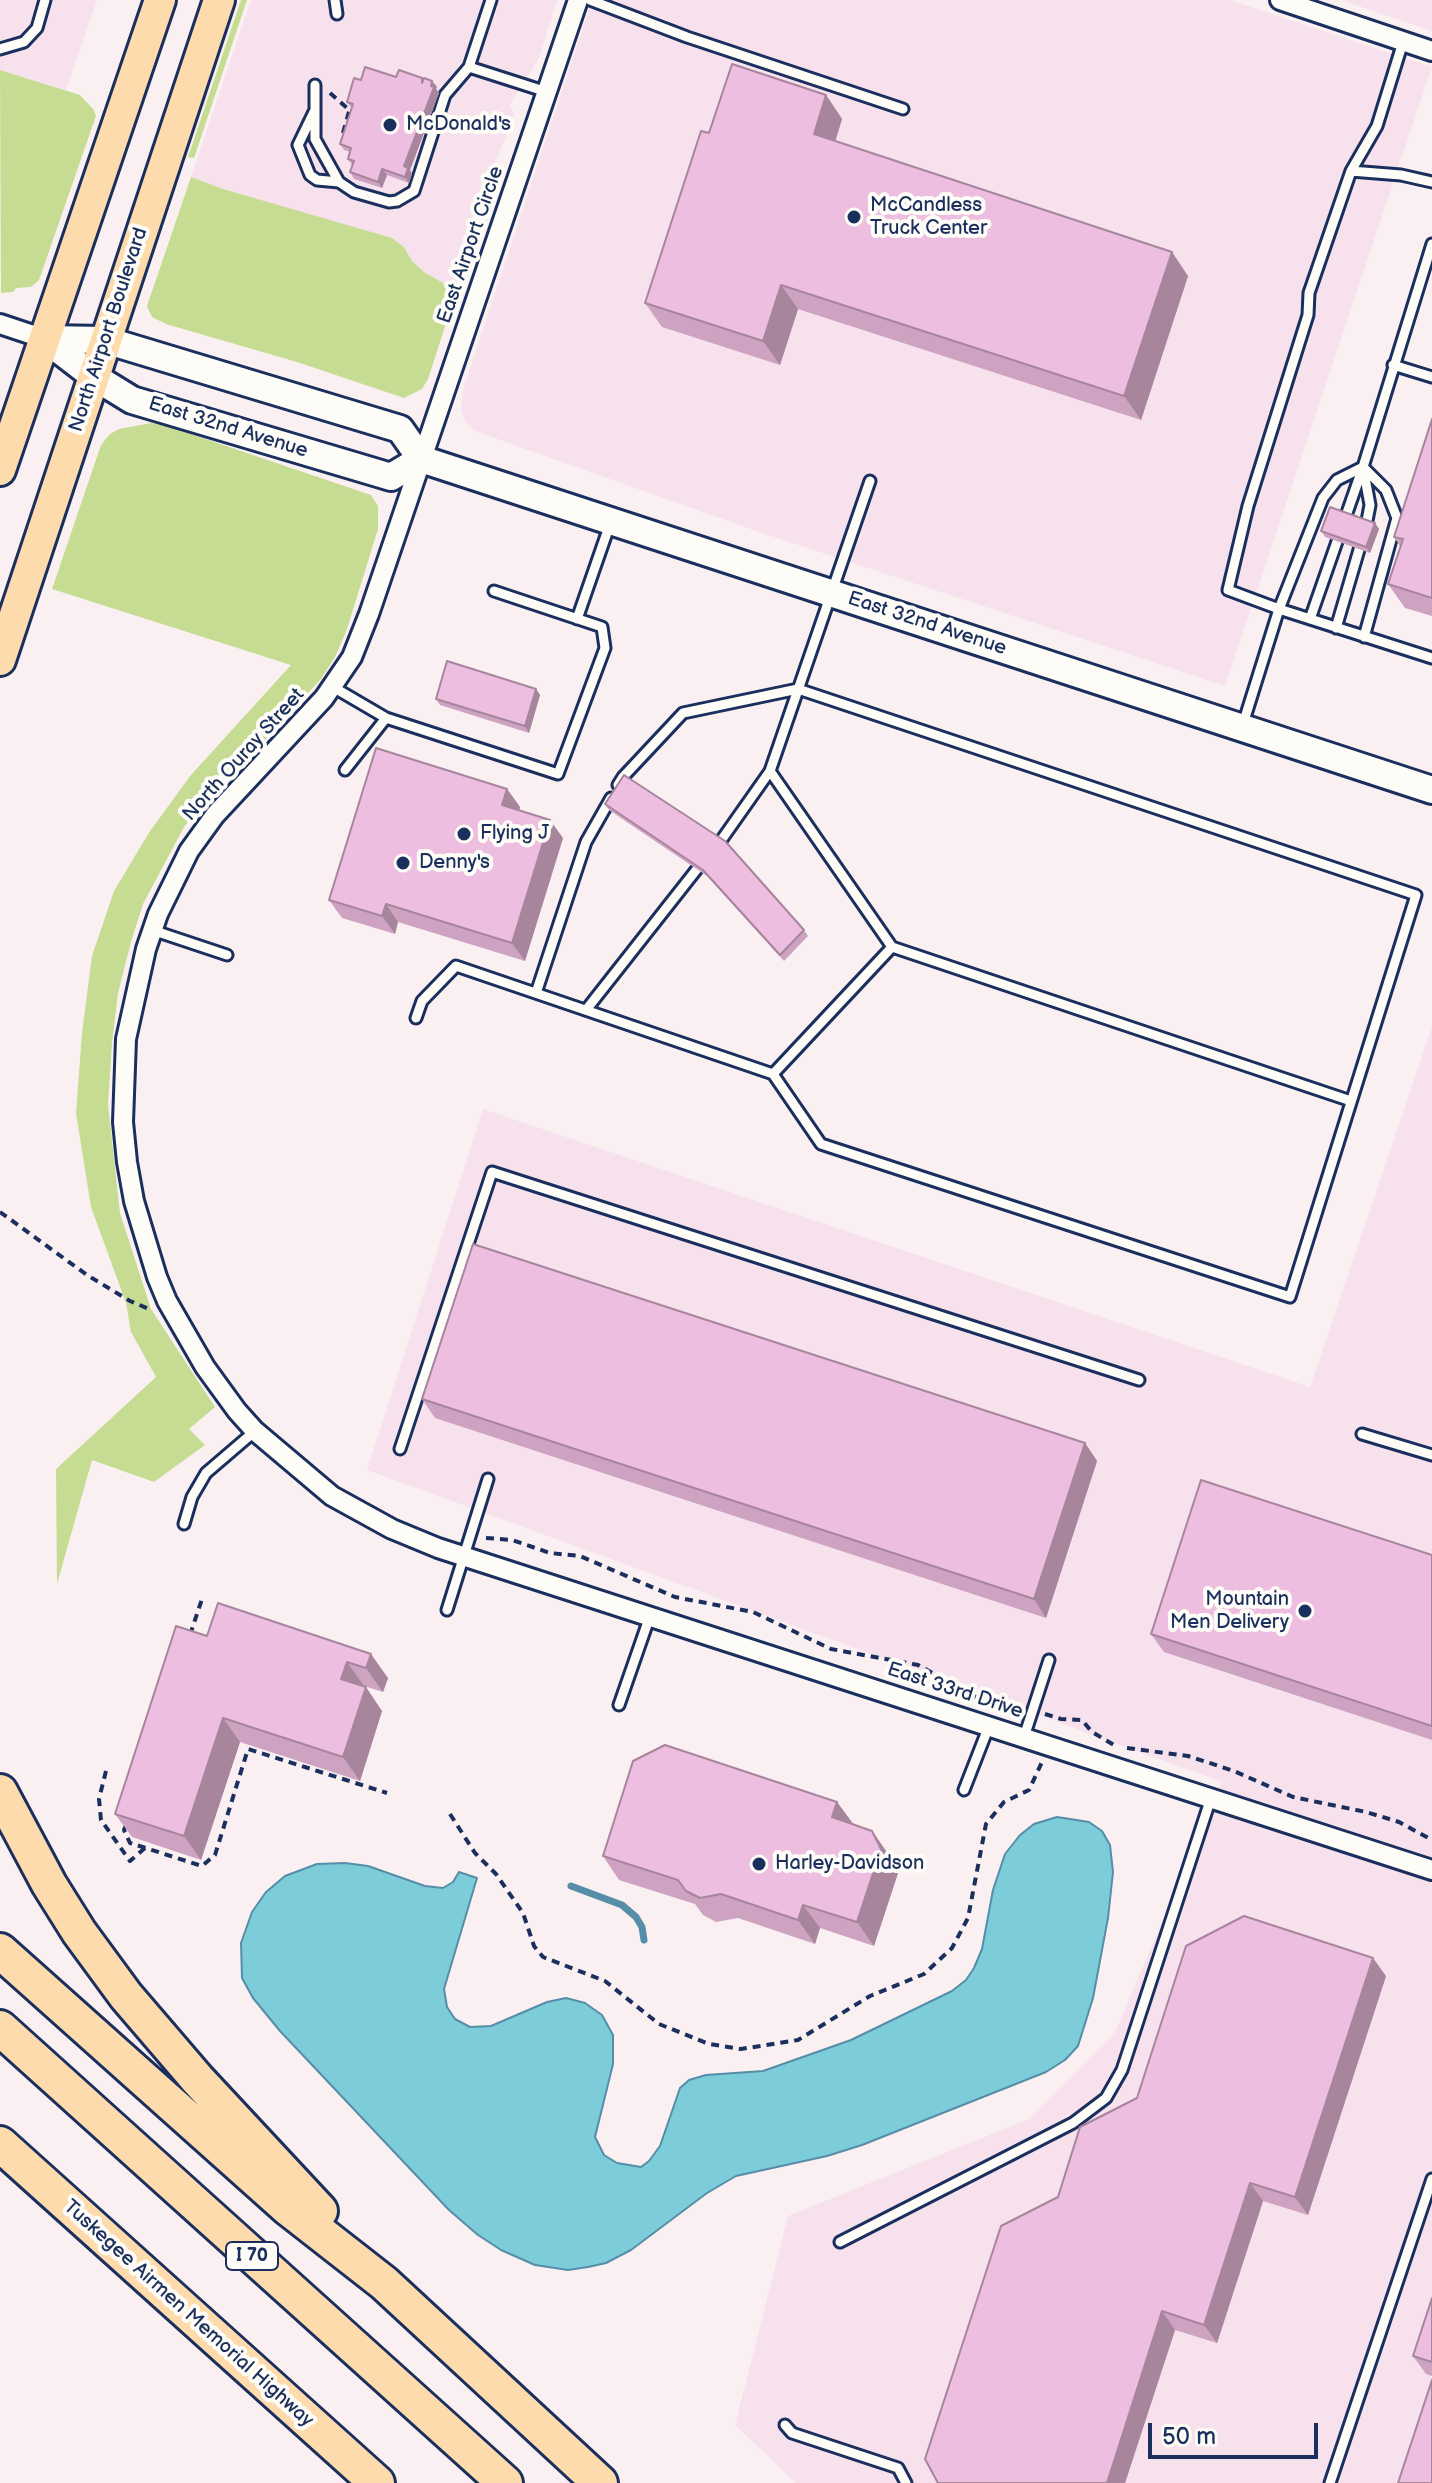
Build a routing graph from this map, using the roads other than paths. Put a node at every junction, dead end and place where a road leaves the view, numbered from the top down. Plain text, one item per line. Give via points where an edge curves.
1 (45, 0) edge
2 (160, 0) edge
3 (219, 0) edge
4 (335, 0) edge
5 (491, 0) edge
6 (578, 0) edge
7 (590, 0) edge
8 (1280, 0) edge
9 (337, 14) dead end
10 (1403, 42) junction
11 (0, 49) edge
12 (1432, 51) edge
13 (469, 67) junction
14 (320, 86) road end
15 (547, 92) junction
16 (316, 109) junction
17 (903, 109) dead end
18 (1351, 171) junction
19 (339, 182) junction
20 (1432, 182) edge
21 (1432, 244) edge
22 (0, 324) edge
23 (45, 339) junction
24 (105, 340) junction
25 (1393, 365) junction
26 (93, 376) junction
27 (1432, 377) edge
28 (421, 459) junction
29 (1363, 467) junction
30 (0, 470) edge
31 (870, 481) dead end
32 (611, 521) junction
33 (494, 591) dead end
34 (831, 593) junction
35 (1279, 609) junction
36 (577, 619) junction
37 (1310, 619) junction
38 (1336, 628) junction
39 (1364, 637) junction
40 (1432, 658) edge
41 (0, 660) edge
42 (333, 687) junction
43 (798, 689) junction
44 (386, 718) junction
45 (1242, 728) junction
46 (345, 770) dead end
47 (770, 771) junction
48 (1432, 790) edge
49 (720, 842) edge
50 (697, 869) edge
51 (152, 930) junction
52 (892, 947) junction
53 (227, 955) dead end
54 (536, 993) junction
55 (586, 1010) junction
56 (416, 1018) dead end
57 (773, 1074) junction
58 (1351, 1101) junction
59 (1139, 1380) dead end
60 (255, 1431) junction
61 (1362, 1434) dead end
62 (400, 1449) dead end
63 (1432, 1455) edge
64 (488, 1479) dead end
65 (184, 1524) dead end
66 (464, 1556) junction
67 (447, 1610) dead end
68 (650, 1616) junction
69 (1049, 1660) dead end
70 (619, 1705) dead end
71 (989, 1726) junction
72 (1024, 1737) junction
73 (964, 1790) dead end
74 (0, 1792) edge
75 (1211, 1798) junction
76 (1432, 1870) edge
77 (0, 1951) edge
78 (0, 2028) edge
79 (0, 2144) edge
80 (1432, 2179) edge
81 (840, 2242) dead end
82 (384, 2283) junction
83 (785, 2425) dead end
84 (377, 2483) edge
85 (505, 2483) edge
86 (600, 2483) edge
87 (906, 2483) edge
88 (1330, 2483) edge

1 - 11 lane via 37,28 24,42
2 - 23 main road
3 - 24 main road, North Airport Boulevard
4 - 9 lane
5 - 13 lane
6 - 15 street, East Airport Circle
7 - 17 lane
8 - 10 street
10 - 12 street
10 - 18 lane via 1377,126
13 - 15 lane
13 - 19 lane via 445,95 411,194 389,202
14 - 16 lane
15 - 28 street, East Airport Circle
16 - 19 lane via 315,139
16 - 19 lane via 298,145 310,175
18 - 20 lane
18 - 35 lane via 1309,293 1308,315 1248,506 1228,590
21 - 25 lane
22 - 23 street, East 32nd Avenue
23 - 24 street, East 32nd Avenue
23 - 26 street, East 32nd Avenue
23 - 30 main road
24 - 26 main road, North Airport Boulevard
24 - 28 street, East 32nd Avenue via 400,429
25 - 27 lane
25 - 29 lane
26 - 28 street, East 32nd Avenue via 132,400 391,477
26 - 41 main road, North Airport Boulevard
28 - 32 street, East 32nd Avenue
28 - 42 street, North Ouray Street via 369,614
29 - 35 lane via 1337,480 1323,498
29 - 37 lane
29 - 38 lane via 1370,505
29 - 39 lane via 1386,490 1397,518
31 - 34 lane
32 - 34 street, East 32nd Avenue
32 - 36 lane
33 - 36 lane
34 - 43 lane
34 - 45 street, East 32nd Avenue
35 - 37 lane
35 - 45 lane
36 - 44 lane via 602,627 605,648 558,774
37 - 38 lane
38 - 39 lane
39 - 40 lane
42 - 44 lane
42 - 51 street, North Ouray Street via 215,815 174,876
43 - 47 lane
43 - 54 lane via 683,713 623,777 586,842
43 - 58 lane via 1416,895
44 - 46 lane
45 - 48 street, East 32nd Avenue
47 - 49 lane
47 - 52 lane
50 - 55 lane
51 - 53 lane
51 - 60 street, North Ouray Street via 124,1061 129,1177 167,1301 205,1367
52 - 57 lane
52 - 58 lane
54 - 55 lane
54 - 56 lane via 456,966 422,1001
55 - 57 lane
57 - 58 lane via 821,1144 1290,1297
59 - 62 lane via 492,1172
60 - 65 lane via 206,1473
60 - 66 street, North Ouray Street via 359,1513
61 - 63 lane
64 - 66 lane
66 - 67 lane
66 - 68 street, East 33rd Drive
68 - 70 lane
68 - 71 street, East 33rd Drive
69 - 72 lane
71 - 72 street, East 33rd Drive
71 - 73 lane
72 - 75 street, East 33rd Drive
74 - 82 highway via 49,1884 126,1996
75 - 76 street, East 33rd Drive
75 - 81 lane via 1122,2070 1106,2098 1073,2123
77 - 82 highway via 288,2208
78 - 85 highway, I 70
79 - 84 highway, Tuskegee Airmen Memorial Highway
80 - 88 lane
82 - 86 highway
83 - 87 lane via 792,2433 898,2468

